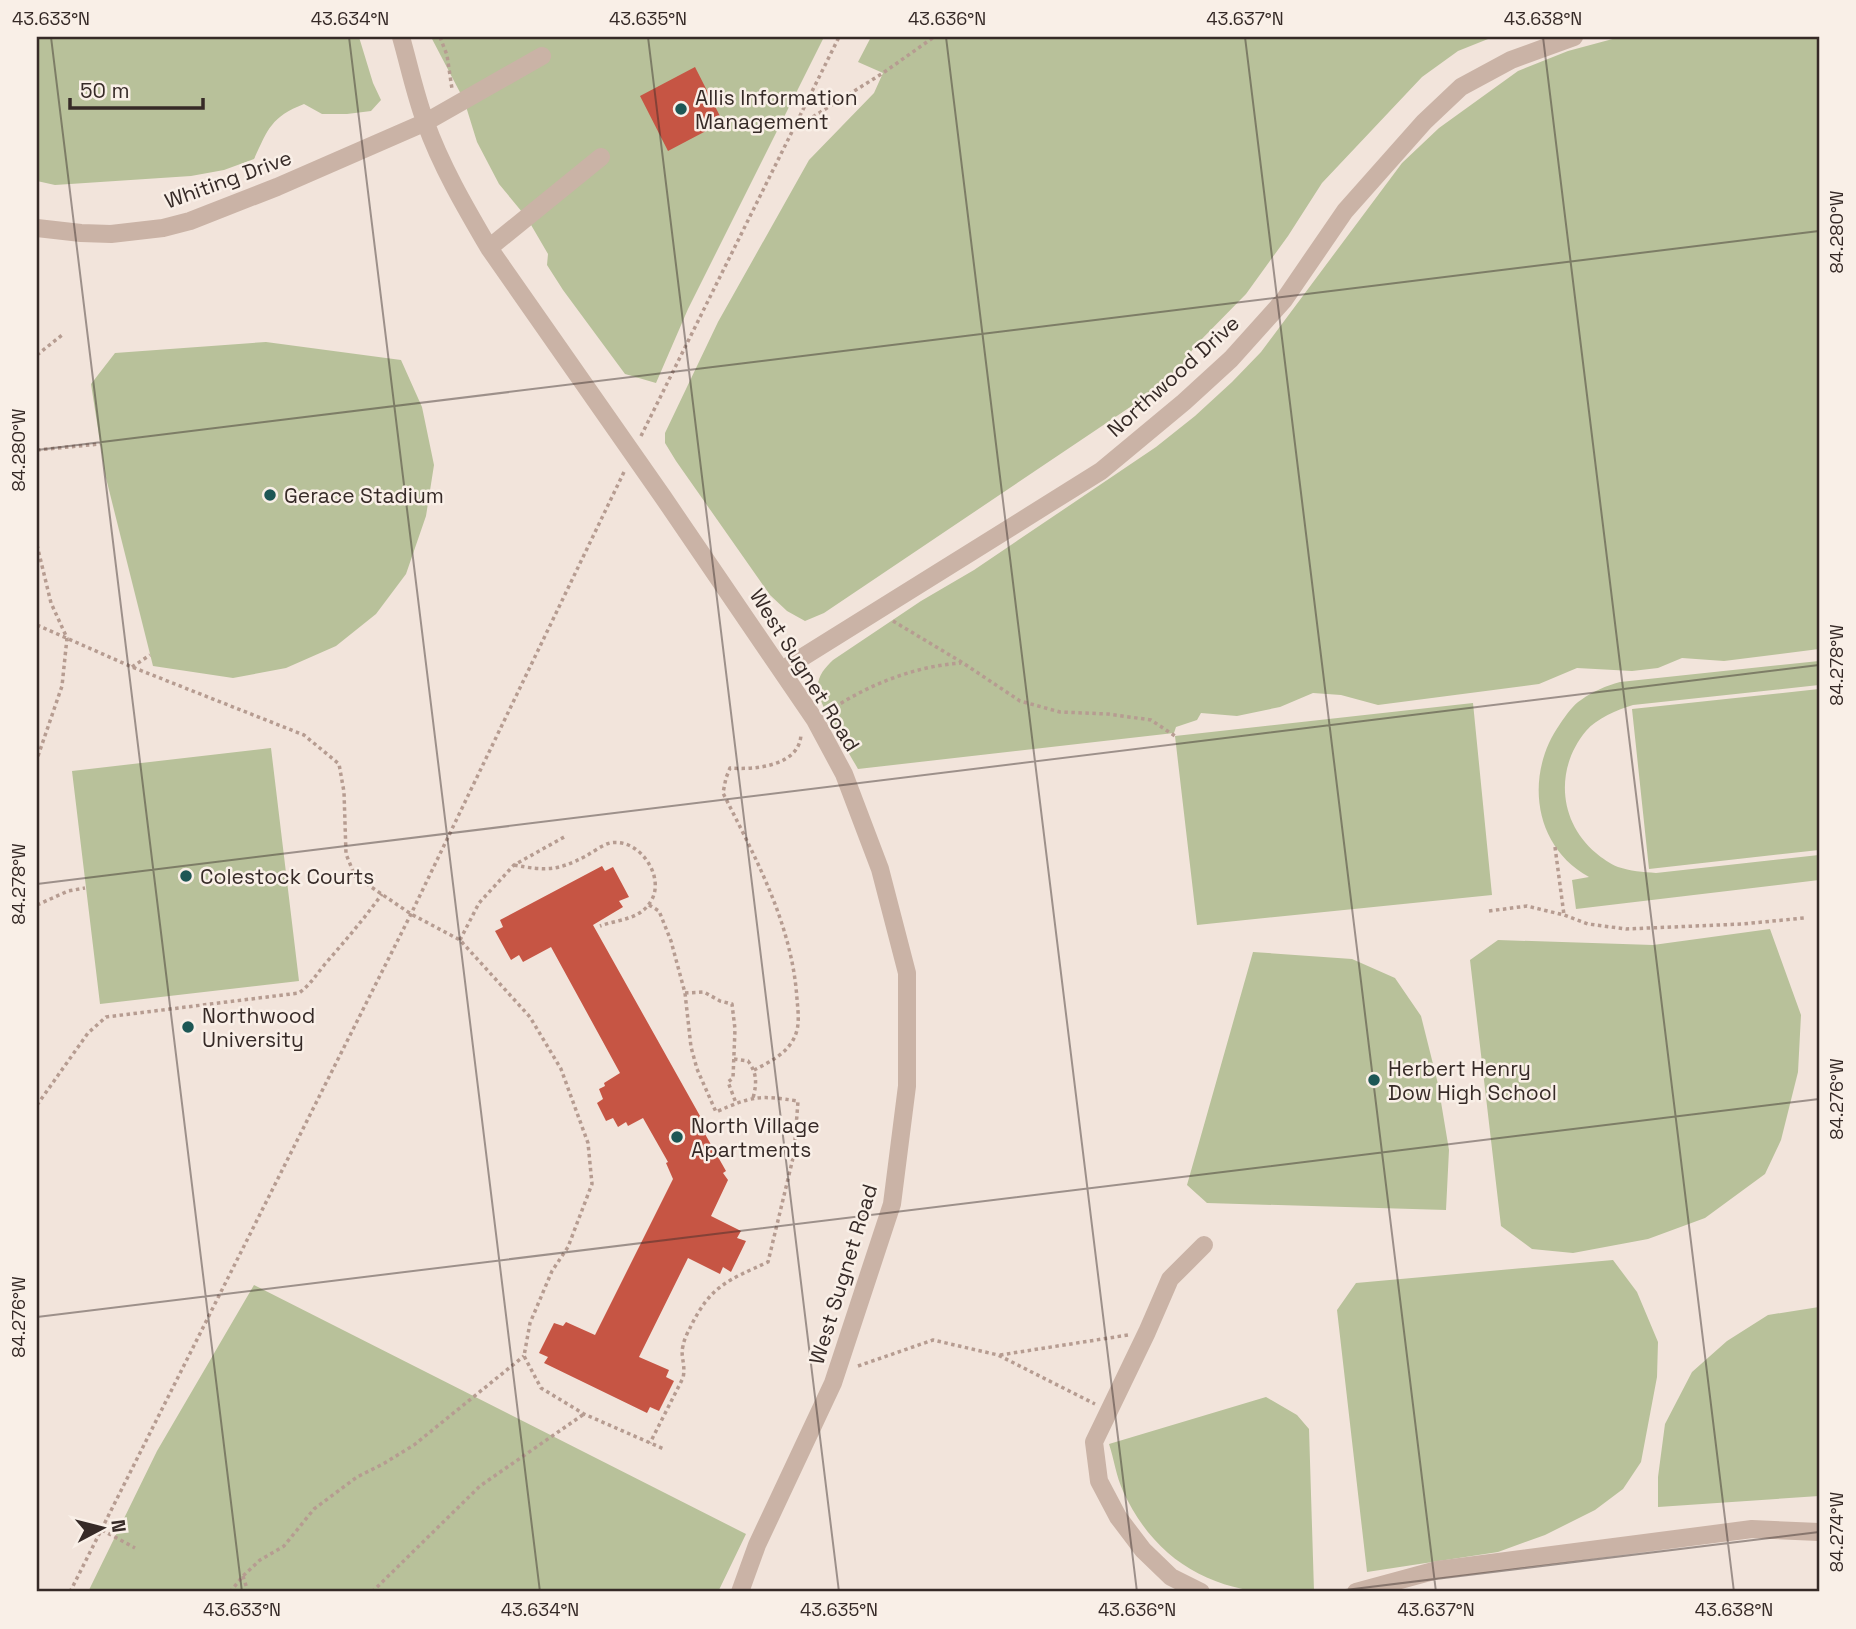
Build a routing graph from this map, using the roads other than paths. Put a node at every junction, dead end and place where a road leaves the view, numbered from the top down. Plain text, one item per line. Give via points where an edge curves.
1 (401, 37) edge
2 (1574, 37) edge
3 (542, 55) dead end
4 (426, 122) junction
5 (601, 157) dead end
6 (37, 228) edge
7 (489, 248) junction
8 (782, 670) junction
9 (1204, 1245) dead end
10 (1819, 1532) edge
11 (740, 1592) edge
12 (1201, 1592) edge
13 (1356, 1592) edge

1 - 4 street, West Sugnet Road
2 - 8 street, Northwood Drive via 1511,60 1461,87 1345,211 1284,300 1231,359 1101,471
3 - 4 street, Whiting Drive
4 - 6 street, Whiting Drive via 190,221 111,234
4 - 7 street, West Sugnet Road
5 - 7 street
7 - 8 street, West Sugnet Road
8 - 11 street, West Sugnet Road via 844,774 880,869 907,973 907,1086 892,1204 833,1383 757,1545
9 - 12 street via 1170,1279 1094,1442 1099,1481 1118,1517 1171,1577
10 - 13 street via 1752,1529 1437,1570

